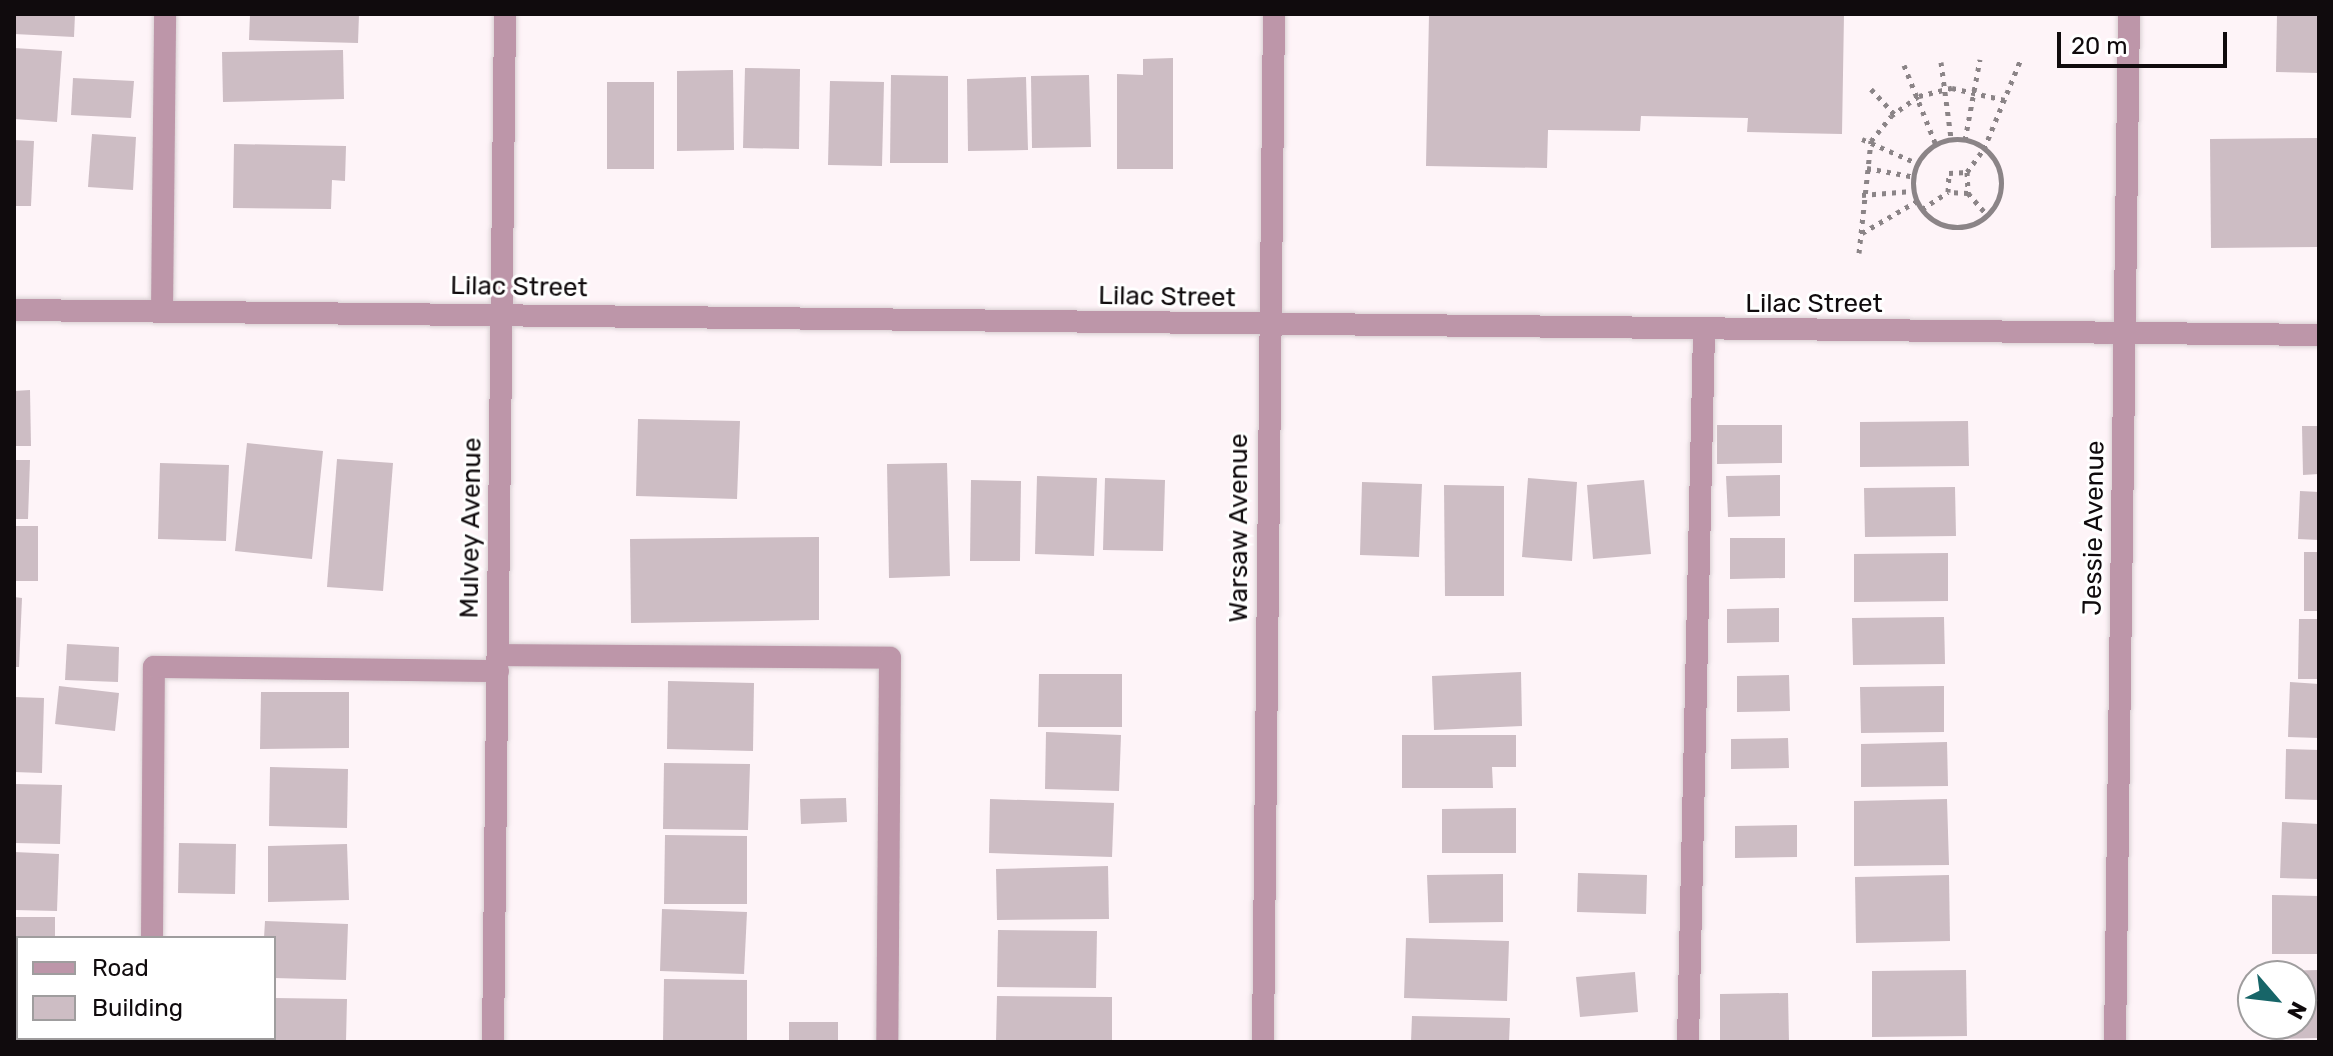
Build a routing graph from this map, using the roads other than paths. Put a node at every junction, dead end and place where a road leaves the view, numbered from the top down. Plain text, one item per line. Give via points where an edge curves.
1 (165, 14) edge
2 (505, 14) edge
3 (1274, 14) edge
4 (2129, 14) edge
5 (14, 310) edge
6 (162, 312) junction
7 (502, 315) junction
8 (1268, 326) junction
9 (1704, 332) junction
10 (2125, 332) junction
11 (2319, 335) edge
12 (498, 663) junction
13 (152, 936) edge
14 (493, 1042) edge
15 (887, 1042) edge
16 (1263, 1042) edge
17 (1688, 1042) edge
18 (2115, 1042) edge

1 - 6 street
2 - 7 street, Mulvey Avenue
3 - 8 street, Warsaw Avenue
4 - 10 street, Jessie Avenue
5 - 6 street, Lilac Street
6 - 7 street, Lilac Street
7 - 8 street, Lilac Street
7 - 12 street, Mulvey Avenue
8 - 9 street, Lilac Street
8 - 16 street, Warsaw Avenue
9 - 10 street, Lilac Street
9 - 17 street
10 - 11 street, Lilac Street
10 - 18 street, Jessie Avenue
12 - 13 street via 154,667
12 - 14 street, Mulvey Avenue
12 - 15 street via 890,658

